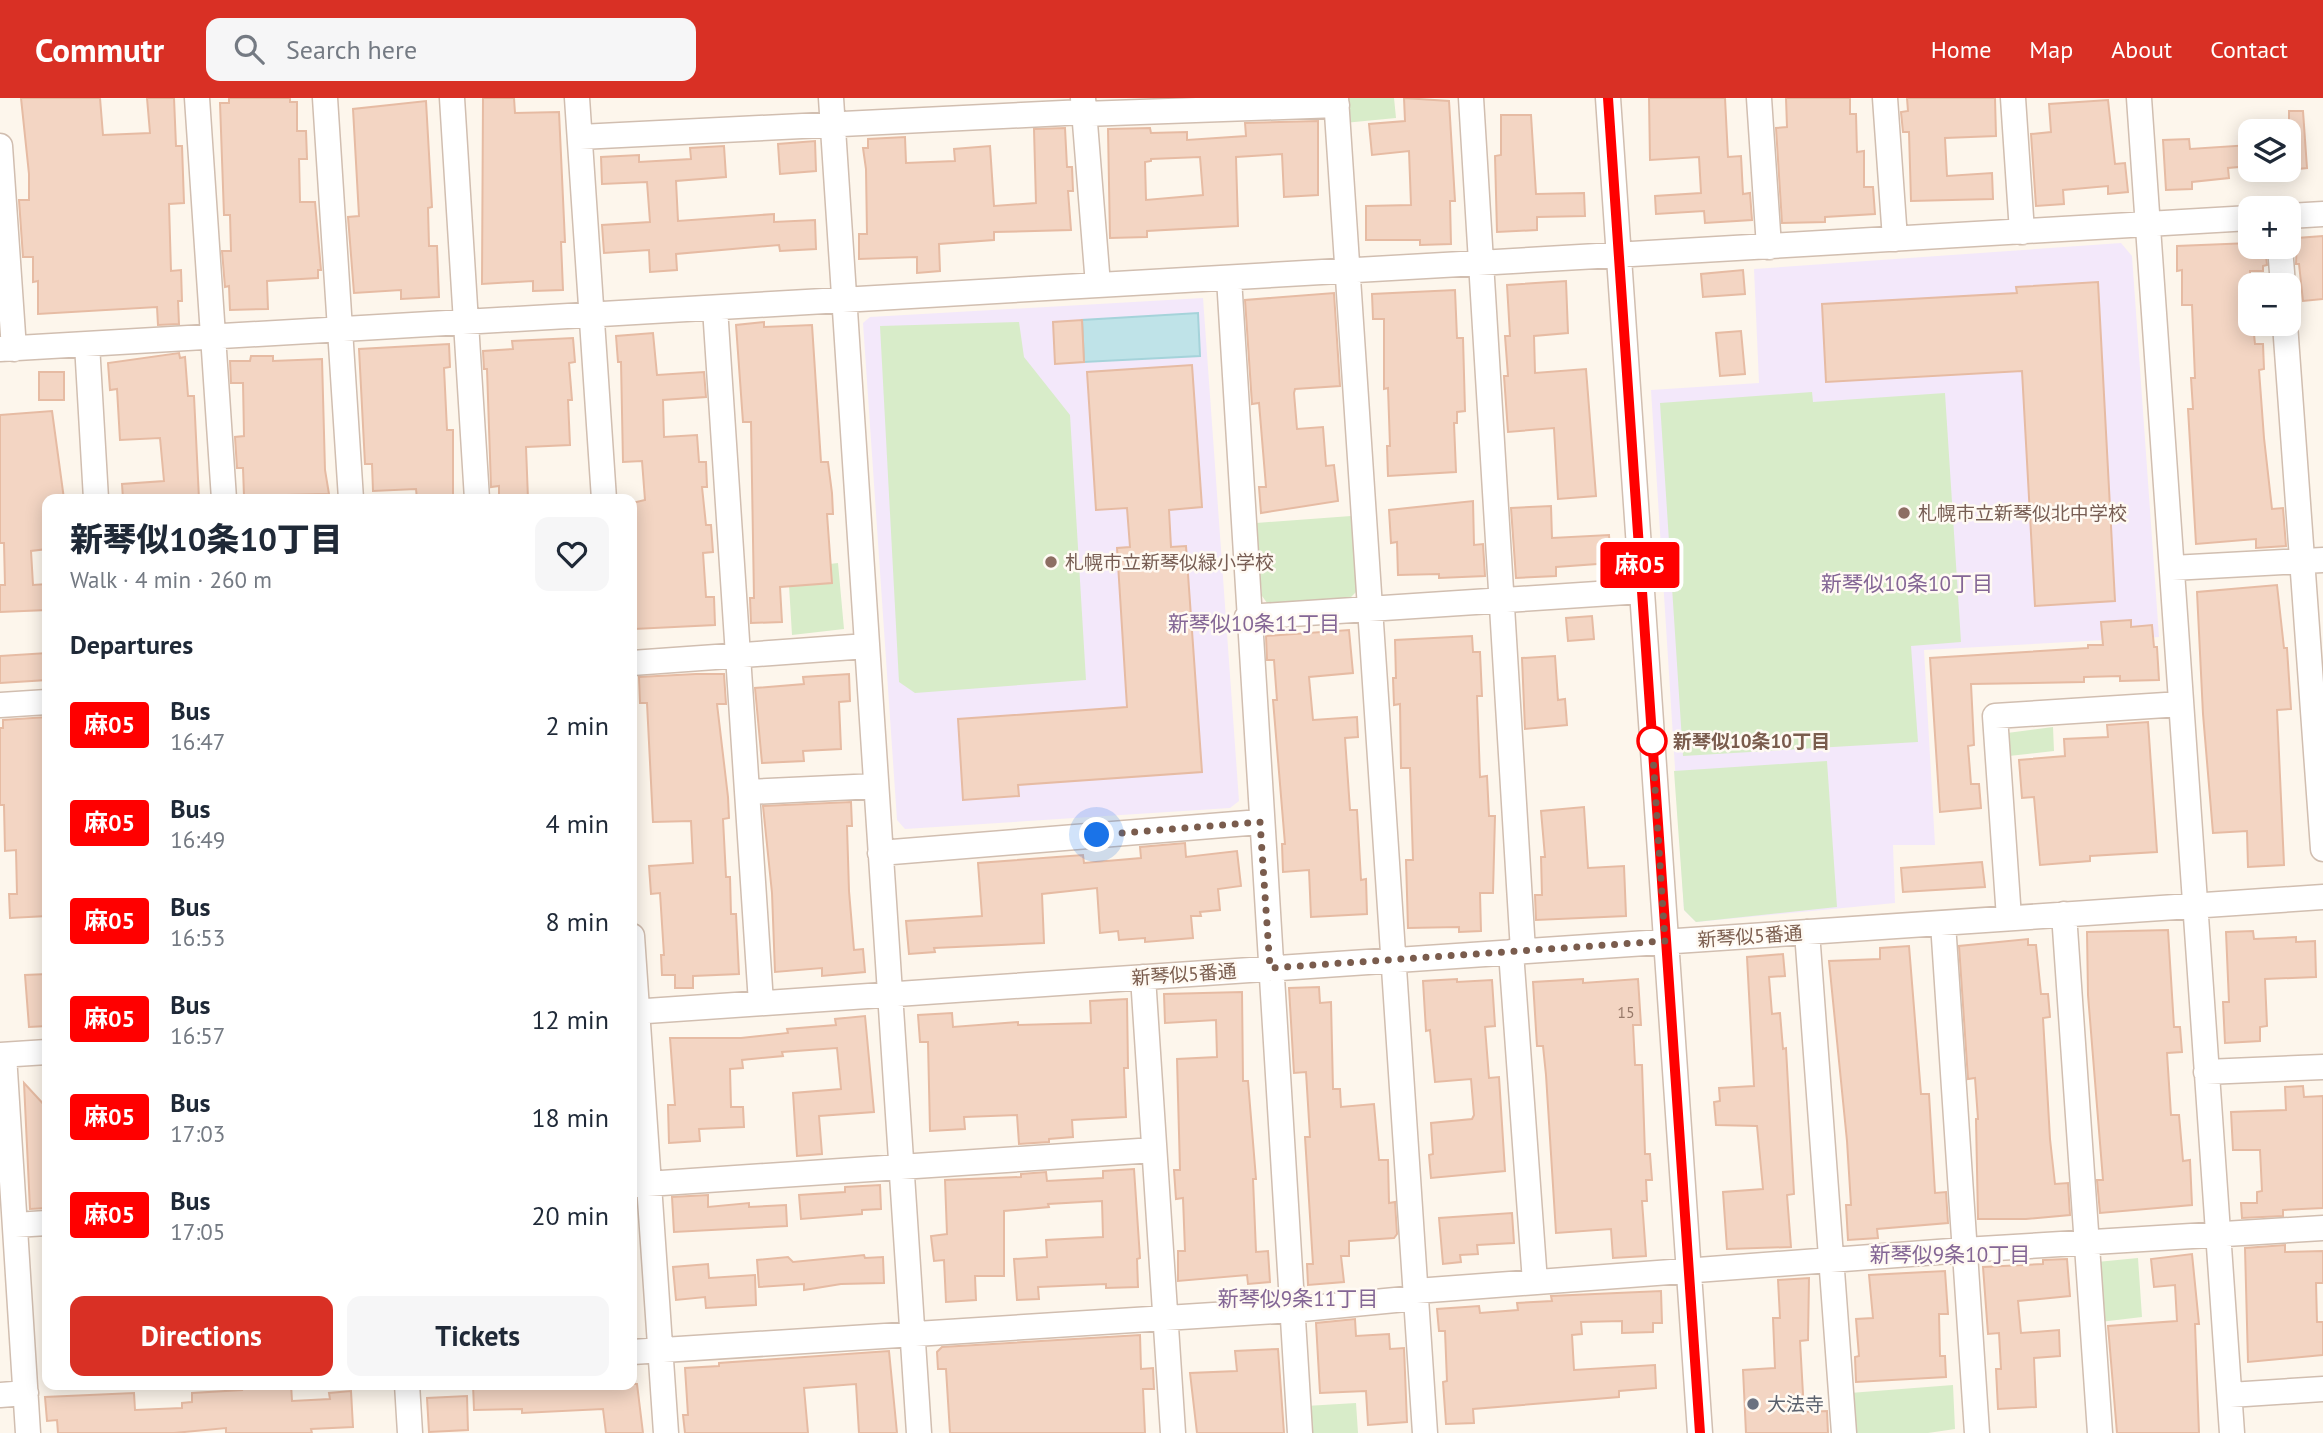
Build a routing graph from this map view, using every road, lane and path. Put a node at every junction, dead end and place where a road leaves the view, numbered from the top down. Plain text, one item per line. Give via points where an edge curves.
1 (197, 98) edge
2 (325, 98) edge
3 (452, 98) edge
4 (578, 98) edge
5 (831, 98) edge
6 (1471, 98) edge
7 (1608, 98) edge
8 (1759, 98) edge
9 (1885, 98) edge
10 (2012, 98) edge
11 (2139, 98) edge
12 (1336, 102) edge
13 (1084, 108) edge
14 (833, 124) junction
15 (580, 137) junction
16 (0, 146) edge
17 (2323, 214) edge
18 (2301, 215) edge
19 (2238, 219) edge
20 (2148, 224) junction
21 (2022, 232) junction
22 (1895, 239) junction
23 (1769, 247) junction
24 (1619, 256) junction
25 (1482, 264) junction
26 (1348, 271) junction
27 (1229, 278) junction
28 (1098, 285) junction
29 (845, 300) junction
30 (716, 308) junction
31 (592, 315) junction
32 (465, 322) junction
33 (340, 330) junction
34 (2286, 336) edge
35 (214, 337) junction
36 (86, 344) junction
37 (7, 349) edge
38 (96, 494) edge
39 (224, 494) edge
40 (351, 494) edge
41 (477, 494) edge
42 (604, 494) edge
43 (2312, 561) edge
44 (2172, 568) junction
45 (1642, 591) junction
46 (1501, 602) junction
47 (1372, 609) junction
48 (1247, 617) junction
49 (867, 646) junction
50 (740, 654) junction
51 (637, 663) edge
52 (42, 702) edge
53 (2181, 704) junction
54 (0, 705) edge
55 (876, 786) junction
56 (749, 792) junction
57 (1260, 822) junction
58 (2323, 849) edge
59 (880, 853) junction
60 (2323, 897) edge
61 (2195, 906) junction
62 (2064, 914) junction
63 (2009, 918) junction
64 (1943, 923) junction
65 (1807, 932) junction
66 (1665, 941) junction
67 (1517, 952) junction
68 (1394, 960) junction
69 (1270, 968) junction
70 (1143, 977) junction
71 (890, 994) junction
72 (761, 1003) junction
73 (637, 1012) edge
74 (42, 1052) edge
75 (2, 1055) edge
76 (2323, 1067) edge
77 (2206, 1072) junction
78 (637, 1086) edge
79 (1154, 1150) junction
80 (901, 1166) junction
81 (641, 1185) edge
82 (42, 1224) edge
83 (10, 1228) edge
84 (2323, 1228) edge
85 (2218, 1236) junction
86 (2088, 1244) junction
87 (1964, 1250) junction
88 (1833, 1260) junction
89 (1688, 1269) junction
90 (1535, 1282) junction
91 (1416, 1295) junction
92 (1292, 1310) junction
93 (1166, 1316) junction
94 (912, 1333) junction
95 (660, 1350) junction
96 (637, 1352) edge
97 (33, 1386) edge
98 (2323, 1389) edge
99 (407, 1390) edge
100 (0, 1395) edge
101 (2230, 1395) junction
102 (28, 1433) edge
103 (410, 1433) edge
104 (666, 1433) edge
105 (919, 1433) edge
106 (1173, 1433) edge
107 (1300, 1433) edge
108 (1425, 1433) edge
109 (1700, 1433) edge
110 (1844, 1433) edge
111 (1977, 1433) edge
112 (2100, 1433) edge
113 (2232, 1433) edge

1 - 35 street
2 - 33 street
3 - 32 street
4 - 15 street
5 - 14 street
6 - 25 street
7 - 24 street
8 - 23 street
9 - 22 street
10 - 21 street
11 - 20 street
12 - 13 street
12 - 26 street
13 - 14 street
13 - 28 street
14 - 15 street
14 - 29 street
15 - 31 street
16 - 37 street
17 - 18 street
19 - 20 street
20 - 21 street
20 - 44 street
21 - 22 street
22 - 23 street
23 - 24 street
24 - 25 street
24 - 45 street
25 - 26 street
25 - 46 street
26 - 27 street
26 - 47 street
27 - 28 street
27 - 48 street
28 - 29 street
29 - 30 street
29 - 49 street
30 - 31 street
30 - 50 street
31 - 32 street
31 - 42 street
32 - 33 street
32 - 41 street
33 - 35 street
33 - 40 street
34 - 43 street
35 - 36 street
35 - 39 street
36 - 37 street
36 - 38 street
43 - 44 street
43 - 58 street
44 - 53 street
45 - 46 street
45 - 66 street
46 - 47 street
46 - 67 street
47 - 48 street
47 - 68 street
48 - 57 street
49 - 50 street
49 - 55 street
50 - 51 street
50 - 56 street
52 - 54 street
53 - 61 street
53 - 63 street via 1995,716
55 - 56 street
55 - 59 street
56 - 72 street
57 - 59 street
57 - 69 street
59 - 71 street
60 - 61 street, 新琴似5番通
61 - 62 street, 新琴似5番通
61 - 77 street
62 - 63 street, 新琴似5番通
62 - 86 street
63 - 64 street, 新琴似5番通
64 - 65 street, 新琴似5番通
64 - 87 street
65 - 66 street, 新琴似5番通
65 - 88 street
66 - 67 street, 新琴似5番通
66 - 89 street
67 - 68 street, 新琴似5番通
67 - 90 street
68 - 69 street, 新琴似5番通
68 - 91 street
69 - 70 street, 新琴似5番通
69 - 92 street
70 - 71 street, 新琴似5番通
70 - 79 street
71 - 72 street, 新琴似5番通
71 - 80 street
72 - 73 street, 新琴似5番通
74 - 75 street
75 - 83 street
76 - 77 street
77 - 85 street
78 - 81 street
79 - 80 street
79 - 93 street
80 - 81 street
80 - 94 street
81 - 95 street
82 - 83 street
83 - 97 street
84 - 85 street
85 - 86 street
85 - 101 street
86 - 87 street
86 - 112 street
87 - 88 street
87 - 111 street
88 - 89 street
88 - 110 street
89 - 90 street
89 - 109 street
90 - 91 street
91 - 92 street
91 - 108 street
92 - 93 street
92 - 107 street
93 - 94 street
93 - 106 street
94 - 95 street
94 - 105 street
95 - 96 street
95 - 104 street
97 - 100 street
97 - 102 street
98 - 101 street
99 - 103 street
101 - 113 street

